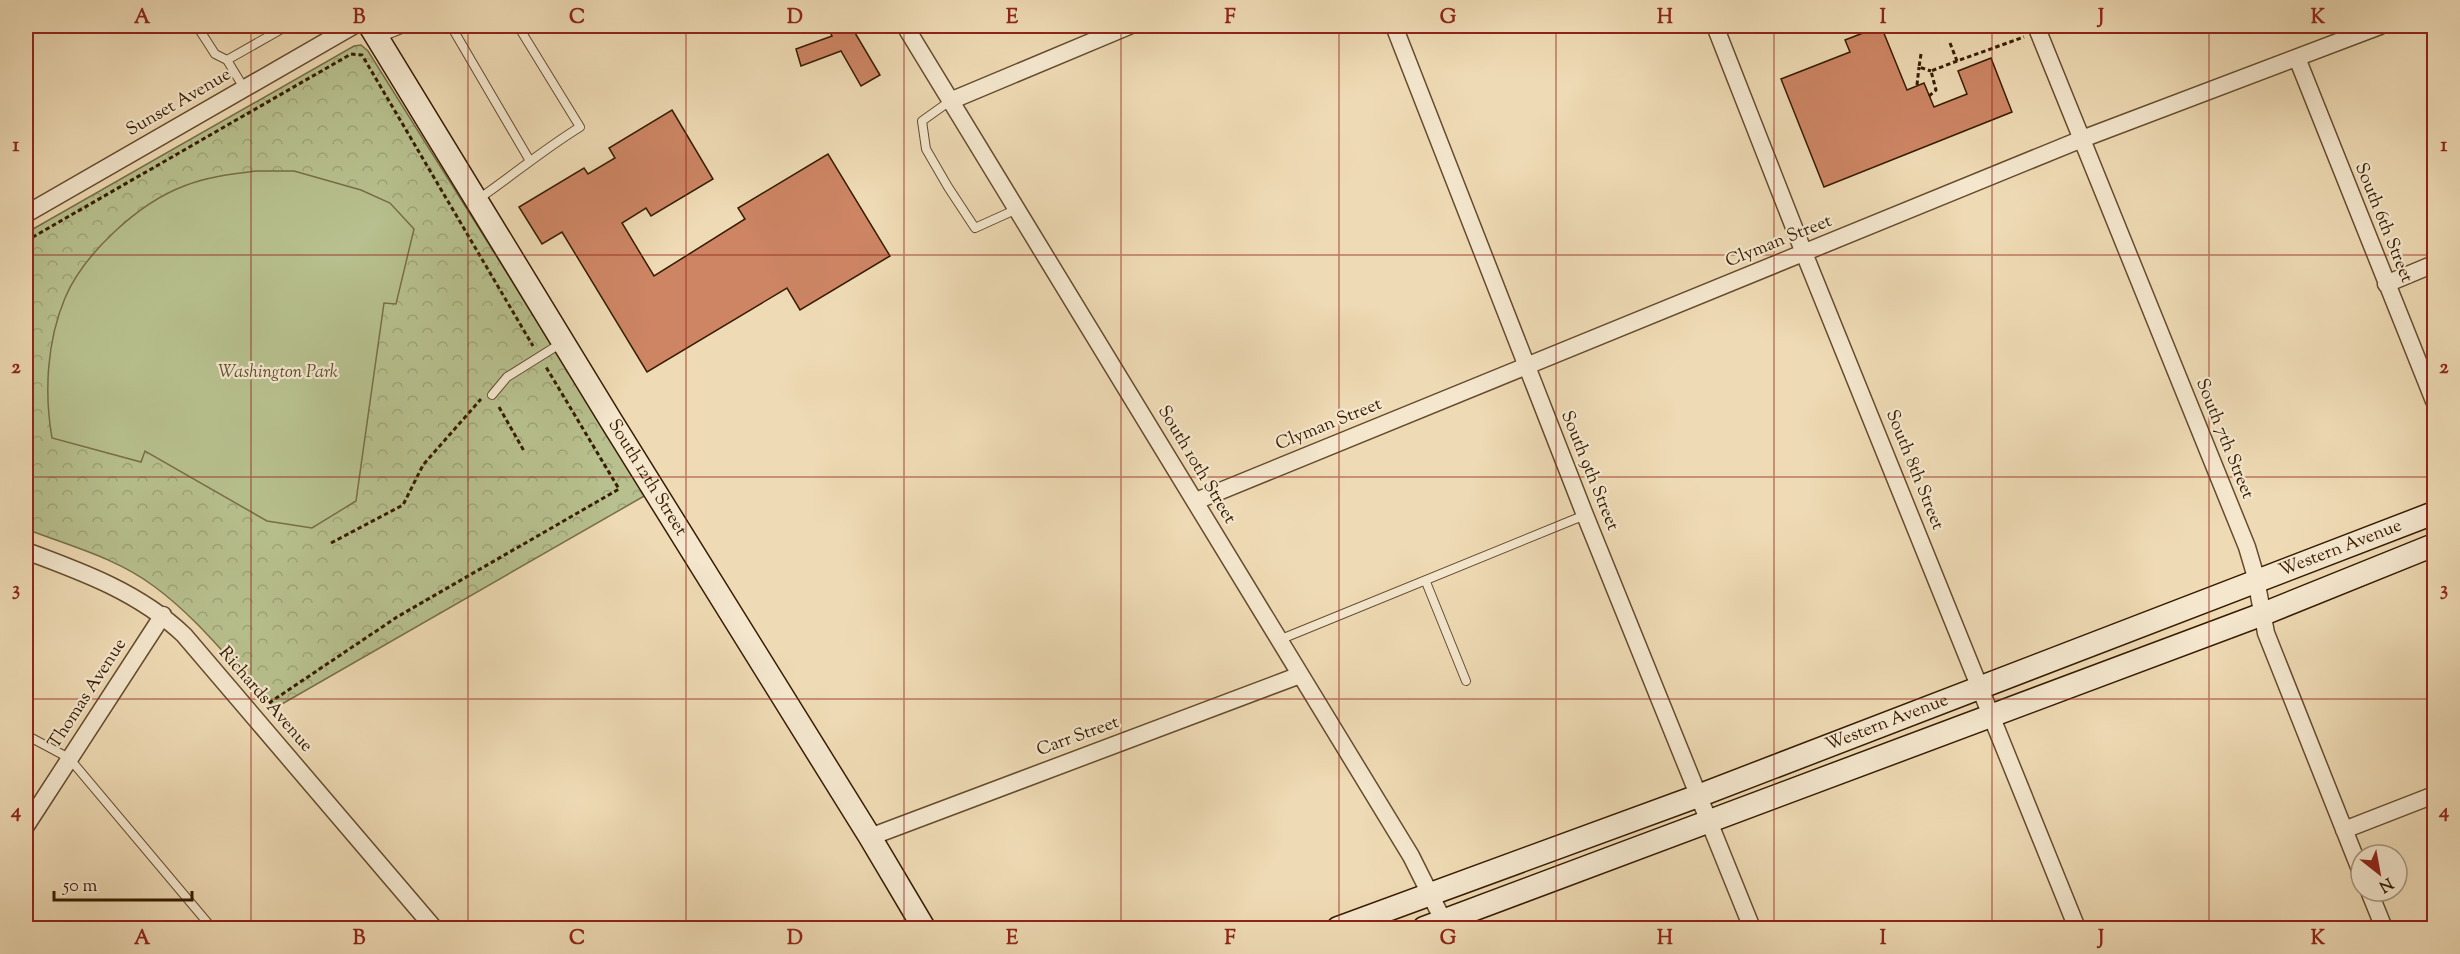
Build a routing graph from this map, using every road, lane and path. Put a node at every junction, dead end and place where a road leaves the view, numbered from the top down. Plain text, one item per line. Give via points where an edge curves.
1 (197, 26) edge
2 (287, 26) edge
3 (353, 26) edge
4 (409, 26) edge
5 (451, 26) edge
6 (518, 26) edge
7 (905, 26) edge
8 (1129, 26) edge
9 (1394, 26) edge
10 (1715, 26) edge
11 (2380, 26) edge
12 (2037, 29) edge
13 (374, 32) edge
14 (1093, 32) edge
15 (1950, 43) dead end
16 (1922, 54) dead end
17 (2297, 58) junction
18 (227, 60) junction
19 (1957, 61) junction
20 (1919, 67) junction
21 (1930, 71) junction
22 (1917, 86) dead end
23 (244, 88) junction
24 (1929, 96) dead end
25 (950, 101) junction
26 (2082, 139) junction
27 (530, 161) junction
28 (477, 200) junction
29 (1017, 209) junction
30 (26, 214) edge
31 (26, 241) edge
32 (1804, 253) junction
33 (2434, 264) edge
34 (2386, 284) junction
35 (563, 342) junction
36 (540, 357) junction
37 (1526, 365) junction
38 (492, 395) junction
39 (2434, 401) edge
40 (524, 451) dead end
41 (1196, 501) junction
42 (2434, 513) edge
43 (1585, 515) junction
44 (331, 543) dead end
45 (2434, 545) edge
46 (26, 551) edge
47 (1426, 582) junction
48 (2257, 584) junction
49 (2263, 614) junction
50 (163, 615) junction
51 (1279, 640) junction
52 (1300, 675) junction
53 (1466, 681) dead end
54 (1981, 687) junction
55 (269, 703) dead end
56 (1992, 714) junction
57 (26, 735) edge
58 (69, 758) junction
59 (2434, 795) edge
60 (1698, 796) junction
61 (1709, 822) junction
62 (26, 826) edge
63 (2344, 830) junction
64 (870, 837) junction
65 (2349, 843) edge
66 (1431, 893) junction
67 (2374, 903) edge
68 (1438, 926) edge
69 (212, 928) edge
70 (434, 928) edge
71 (924, 928) edge
72 (1338, 928) edge
73 (1752, 928) edge
74 (2078, 928) edge
75 (2384, 928) edge

1 - 18 lane via 214,54
2 - 18 lane
3 - 23 street, Sunset Avenue
4 - 13 lane
5 - 27 lane
6 - 27 lane via 580,127
7 - 25 street, South 10th Street
8 - 14 street
9 - 37 street, South 9th Street
10 - 32 street, South 8th Street
11 - 17 street, Clyman Street
12 - 19 path
12 - 26 street, South 7th Street
13 - 28 street, South 12th Street
14 - 25 street
15 - 19 path
16 - 20 path
17 - 26 street, Clyman Street
17 - 34 street, South 6th Street
18 - 23 lane
19 - 21 path
20 - 21 path
20 - 22 path
21 - 24 path via 1936,90
23 - 30 street, Sunset Avenue
25 - 29 street, South 10th Street
25 - 29 lane via 922,121 926,149 948,187 975,228
26 - 32 street, Clyman Street
26 - 48 street, South 7th Street via 2247,547
27 - 28 lane
28 - 35 street, South 12th Street
29 - 41 street, South 10th Street
31 - 36 path via 351,54 362,55
32 - 37 street, Clyman Street
32 - 54 street, South 8th Street
33 - 34 street
34 - 39 street, South 6th Street
35 - 36 lane
35 - 64 street, South 12th Street
36 - 38 lane via 507,377
36 - 55 path via 619,489 397,617
37 - 41 street, Clyman Street
37 - 43 street, South 9th Street
38 - 40 path
38 - 44 path via 480,400 423,465 403,504
41 - 51 street, South 10th Street
42 - 48 street, Western Avenue
43 - 47 lane
43 - 60 street, South 9th Street
45 - 49 street, Western Avenue
46 - 50 street, Richards Avenue via 112,585
47 - 51 lane
47 - 53 lane
48 - 49 street, South 7th Street
48 - 54 street, Western Avenue
49 - 56 street, Western Avenue
49 - 63 street, South 7th Street via 2266,633
50 - 58 street, Thomas Avenue
50 - 70 street, Richards Avenue
51 - 52 street, South 10th Street
52 - 64 street, Carr Street
52 - 66 street, South 10th Street
54 - 56 street, South 8th Street
54 - 60 street, Western Avenue
56 - 61 street, Western Avenue
56 - 74 street, South 8th Street
57 - 58 lane
58 - 62 street, Thomas Avenue
58 - 69 lane
59 - 63 street
60 - 61 street, South 9th Street
60 - 66 street, Western Avenue
61 - 68 street, Western Avenue
61 - 73 street, South 9th Street
63 - 65 street, South 7th Street
64 - 71 street, South 12th Street
66 - 68 street, South 10th Street
66 - 72 street, Western Avenue
67 - 75 street

